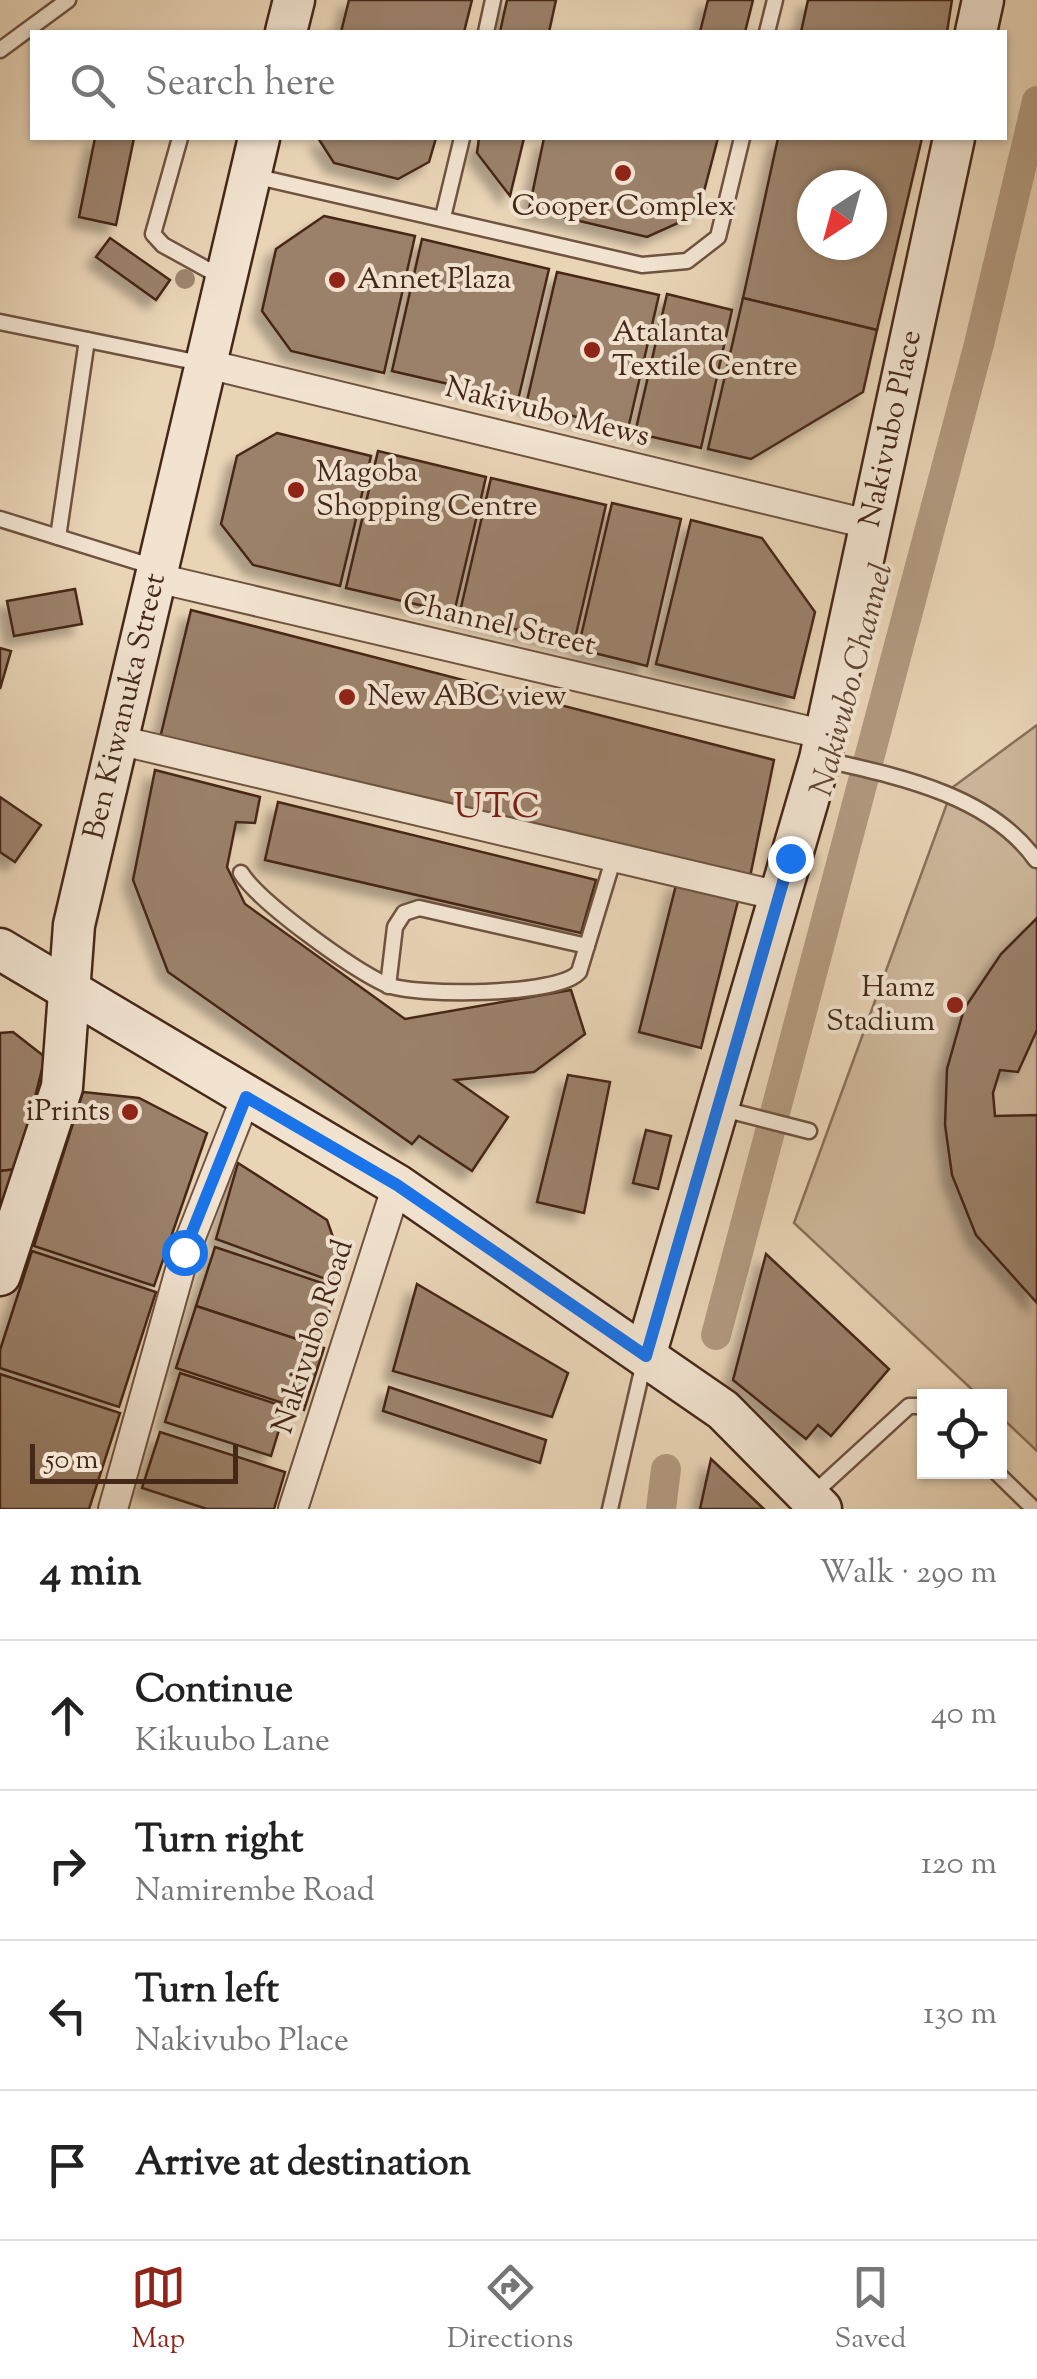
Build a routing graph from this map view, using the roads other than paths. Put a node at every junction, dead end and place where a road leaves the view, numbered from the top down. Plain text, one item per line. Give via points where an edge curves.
1 (68, 0) edge
2 (294, 0) edge
3 (493, 0) edge
4 (774, 0) edge
5 (982, 0) edge
6 (286, 30) edge
7 (486, 30) edge
8 (767, 30) edge
9 (976, 30) edge
10 (0, 50) edge
11 (179, 140) edge
12 (462, 140) edge
13 (742, 140) edge
14 (954, 140) edge
15 (250, 148) edge
16 (443, 217) junction
17 (226, 279) junction
18 (0, 322) edge
19 (87, 340) junction
20 (206, 364) junction
21 (0, 519) edge
22 (872, 525) junction
23 (58, 537) junction
24 (158, 573) junction
25 (118, 740) junction
26 (833, 754) junction
27 (614, 857) junction
28 (1036, 860) edge
29 (241, 873) dead end
30 (779, 896) junction
31 (587, 946) junction
32 (0, 949) edge
33 (388, 986) junction
34 (72, 995) junction
35 (246, 1097) junction
36 (736, 1112) junction
37 (808, 1130) dead end
38 (397, 1185) junction
39 (0, 1274) edge
40 (646, 1356) junction
41 (917, 1406) edge
42 (1003, 1479) edge
43 (815, 1503) edge
44 (112, 1509) edge
45 (293, 1509) edge
46 (610, 1509) edge
47 (1034, 1509) edge

1 - 10 lane
2 - 6 main road
3 - 7 lane
4 - 8 lane
5 - 9 main road
11 - 17 lane via 153,234
12 - 16 lane
13 - 16 lane via 718,238 687,261 642,265
14 - 22 main road, Nakivubo Place
15 - 16 lane
15 - 17 main road, Ben Kiwanuka Street
17 - 20 main road, Ben Kiwanuka Street
18 - 19 lane
19 - 20 lane
19 - 23 lane
20 - 22 street, Nakivubo Mews
20 - 24 main road, Ben Kiwanuka Street
21 - 23 lane
22 - 26 main road, Nakivubo Place
23 - 24 lane
24 - 25 main road, Ben Kiwanuka Street
24 - 26 street, Channel Street
25 - 27 street
25 - 34 main road, Ben Kiwanuka Street via 74,925
26 - 28 lane via 974,806 1016,833
26 - 30 main road, Nakivubo Place
27 - 30 street
27 - 31 lane
29 - 33 lane via 264,904
30 - 36 main road, Nakivubo Place
31 - 33 lane via 571,982 516,993
31 - 33 lane via 418,908 404,913 396,927
32 - 34 main road
34 - 35 main road
34 - 39 main road, Ben Kiwanuka Street via 62,1087
35 - 38 main road
35 - 44 street via 184,1252
36 - 37 lane
36 - 40 main road, Nakivubo Place
38 - 40 main road
38 - 45 street, Nakivubo Road
40 - 43 main road via 723,1410
40 - 46 lane
41 - 43 lane via 909,1406
42 - 47 lane

